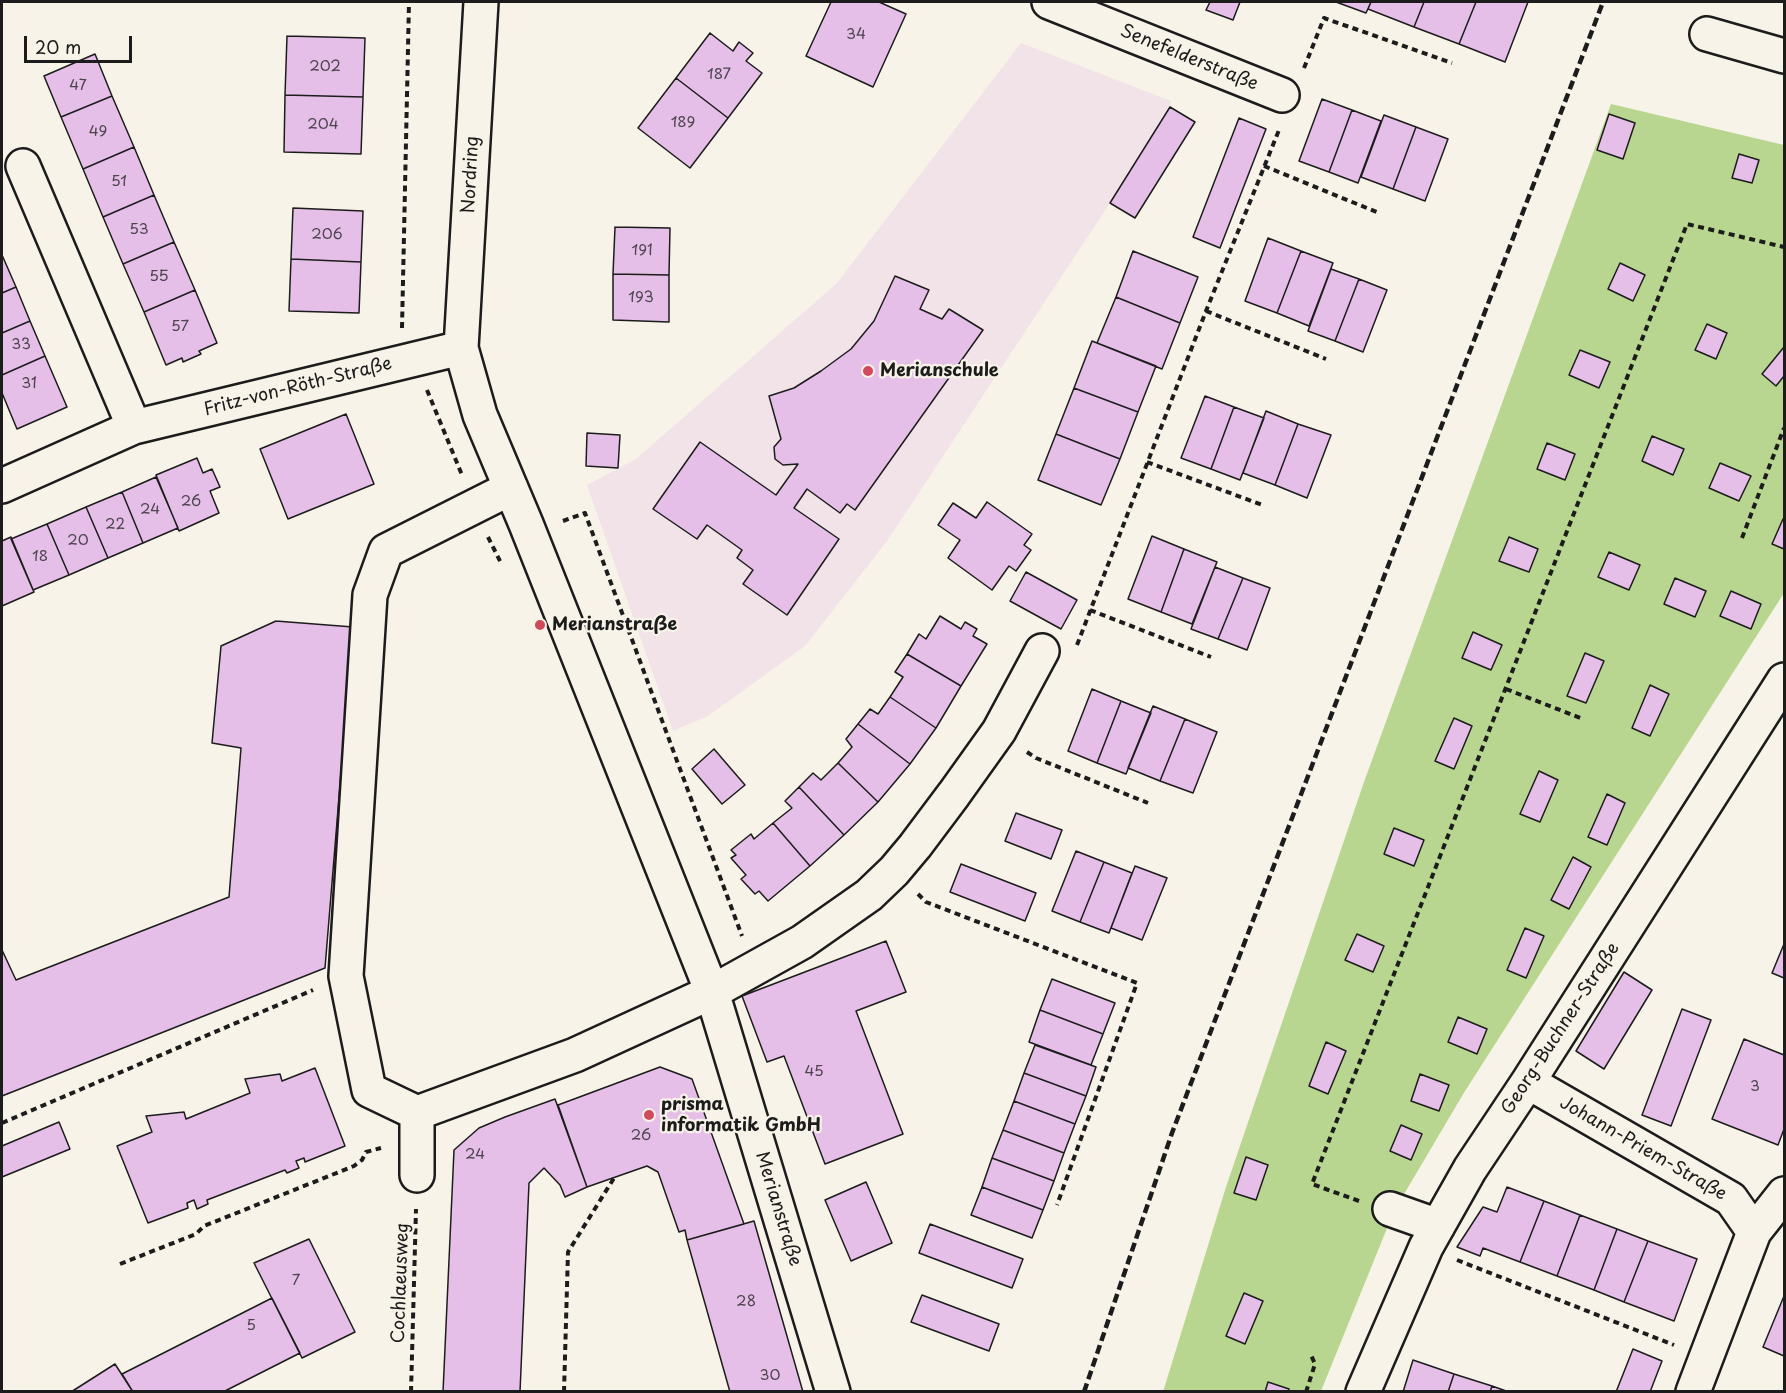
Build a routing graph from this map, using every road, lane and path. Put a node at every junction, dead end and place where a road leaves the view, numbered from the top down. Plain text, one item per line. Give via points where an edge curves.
1 (482, 2) edge
2 (1048, 2) edge
3 (1098, 11) edge
4 (1707, 34) dead end
5 (1785, 56) edge
6 (1452, 63) dead end
7 (1287, 97) junction
8 (22, 166) dead end
9 (1264, 166) junction
10 (1379, 213) dead end
11 (1785, 247) edge
12 (1206, 311) junction
13 (461, 348) junction
14 (1326, 359) dead end
15 (480, 415) junction
16 (134, 427) junction
17 (443, 428) dead end
18 (1785, 428) edge
19 (1147, 462) junction
20 (2, 486) edge
21 (511, 489) junction
22 (1265, 507) dead end
23 (557, 523) dead end
24 (1742, 538) dead end
25 (1090, 610) junction
26 (1042, 651) joint
27 (1211, 657) dead end
28 (1785, 680) edge
29 (1506, 689) junction
30 (1583, 719) dead end
31 (999, 731) junction
32 (1148, 802) dead end
33 (894, 871) junction
34 (754, 968) junction
35 (346, 975) junction
36 (712, 992) junction
37 (1528, 1082) junction
38 (417, 1113) junction
39 (2, 1122) edge
40 (381, 1148) dead end
41 (417, 1175) joint
42 (614, 1178) dead end
43 (1785, 1194) edge
44 (1057, 1205) dead end
45 (1380, 1207) joint
46 (1754, 1232) junction
47 (1432, 1237) junction
48 (120, 1264) dead end
49 (1311, 1355) dead end
50 (1705, 1357) junction
51 (411, 1392) edge
52 (564, 1392) edge
53 (833, 1392) edge
54 (1306, 1392) edge
55 (1363, 1392) edge
56 (1693, 1392) edge

1 - 13 street, Nordring
2 - 3 street, Senefelderstraße
3 - 7 street, Senefelderstraße
4 - 5 street
6 - 7 path via 1324,18
7 - 9 path
8 - 16 street
9 - 10 path
9 - 12 path
11 - 29 path via 1687,224
12 - 14 path
12 - 19 path
13 - 15 street, Merianstraße
13 - 16 street, Fritz-von-Röth-Straße
15 - 17 path
15 - 21 street, Merianstraße
16 - 20 street, Fritz-von-Röth-Straße
18 - 24 path
19 - 22 path
19 - 25 path
21 - 35 street via 386,551 370,596
21 - 36 street, Merianstraße
23 - 34 path via 585,513
25 - 26 path via 1076,648
25 - 27 path
26 - 31 street
28 - 37 street, Georg-Buchner-Straße
29 - 30 path
29 - 45 path via 1312,1184
31 - 32 path via 1036,758
31 - 33 street
33 - 34 street via 869,895 802,942
33 - 44 path via 926,902 1137,983
34 - 36 street
35 - 38 street via 369,1090
35 - 39 path
36 - 38 street via 575,1055
36 - 53 street, Merianstraße
37 - 46 street, Johann-Priem-Straße via 1731,1199
37 - 47 street, Georg-Buchner-Straße via 1470,1169
38 - 41 street
40 - 48 path via 366,1152 354,1166
41 - 51 path, Cochlaeusweg
42 - 52 path via 568,1252
43 - 46 street
45 - 47 street
46 - 50 street
47 - 50 path
47 - 55 street, Georg-Buchner-Straße
49 - 54 path via 1315,1364
50 - 56 street

